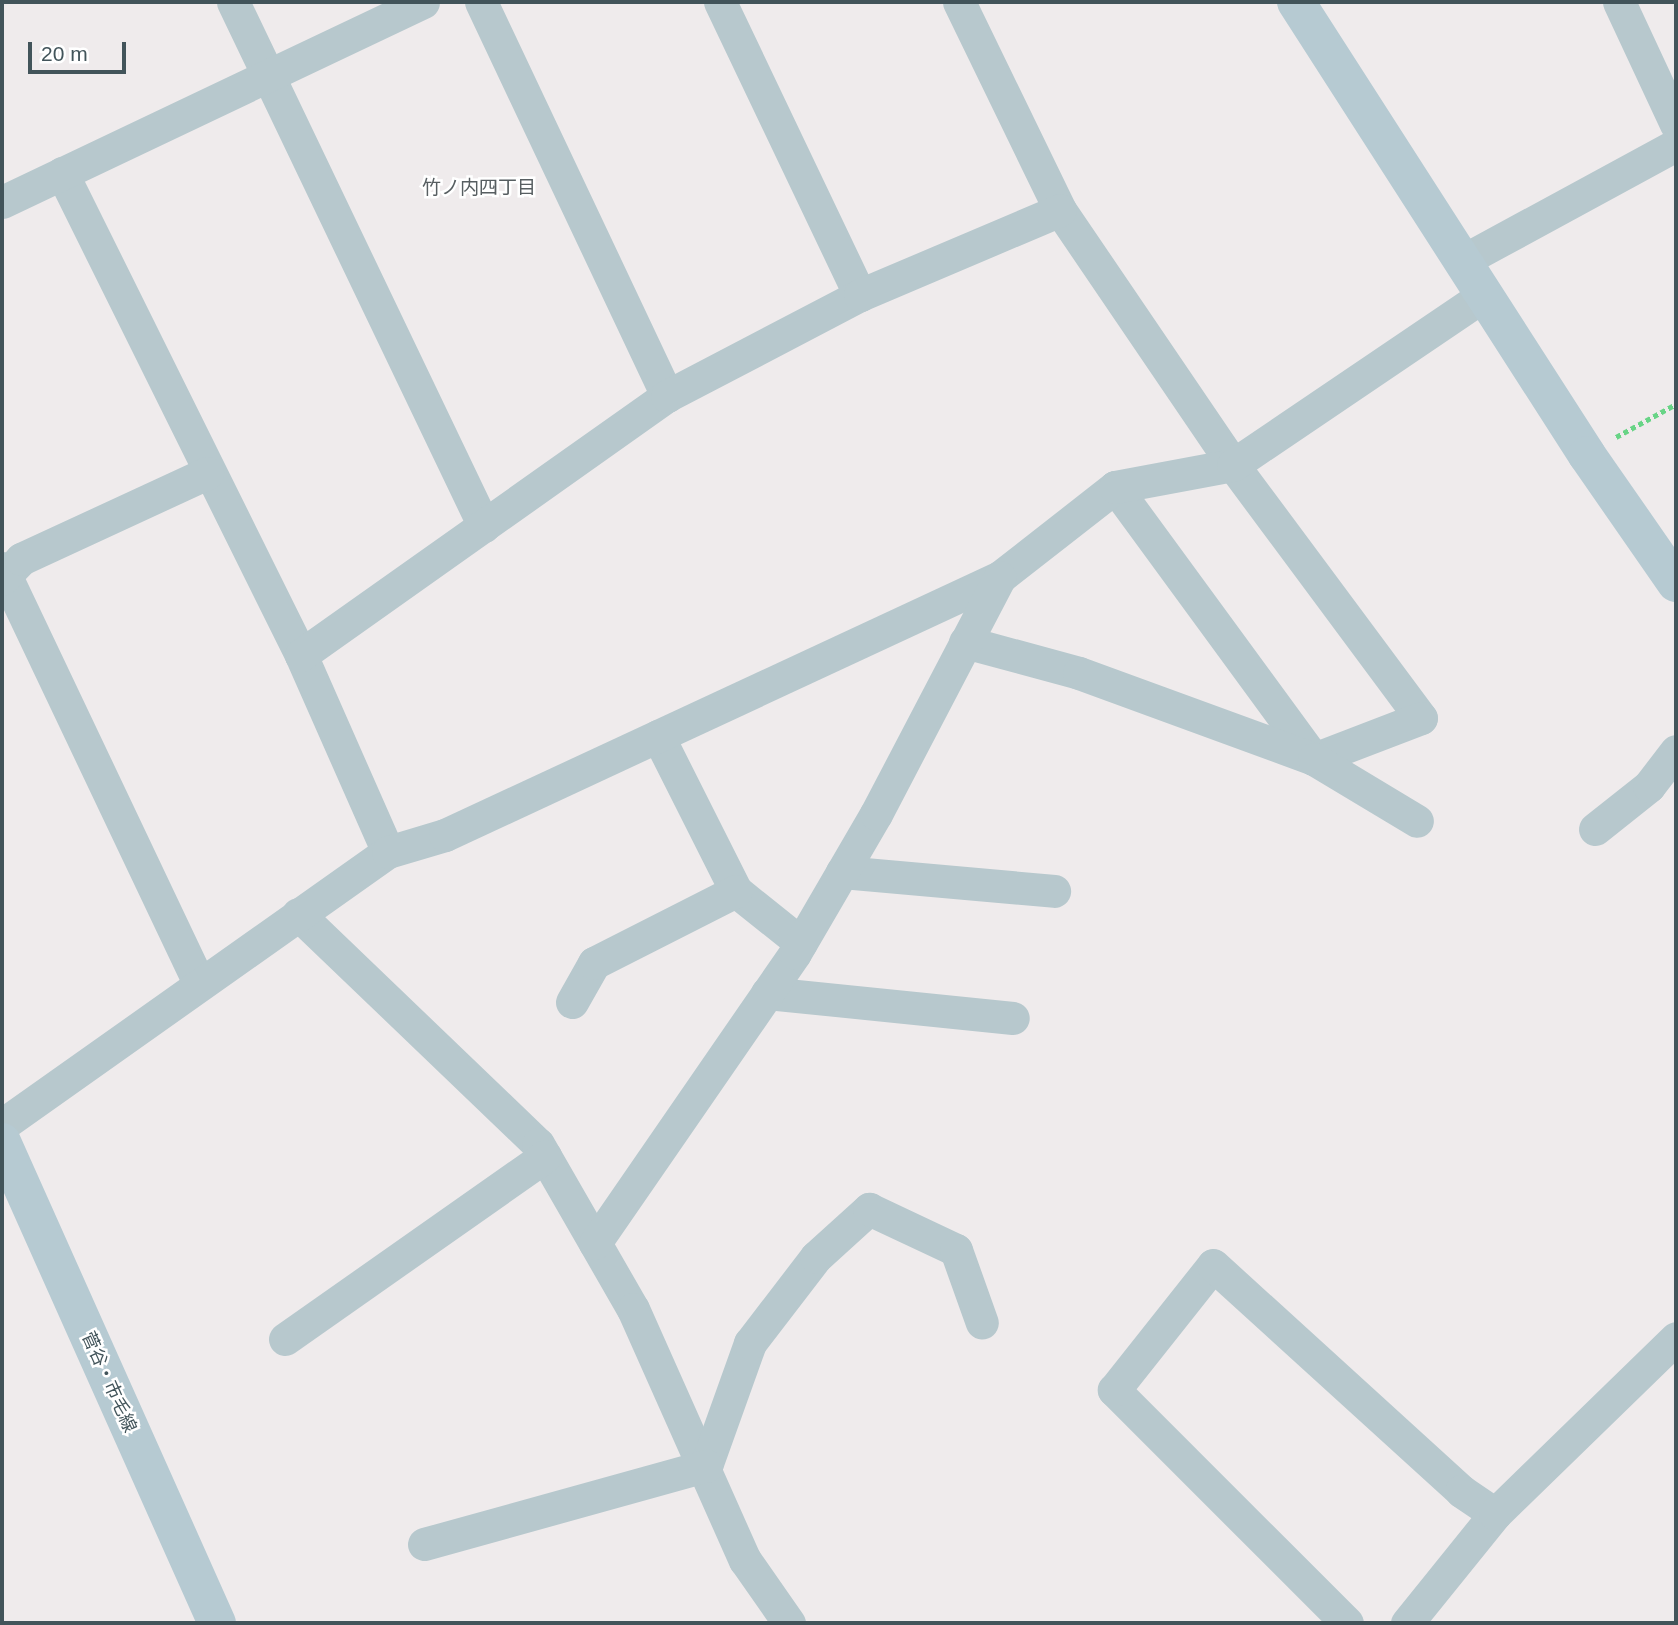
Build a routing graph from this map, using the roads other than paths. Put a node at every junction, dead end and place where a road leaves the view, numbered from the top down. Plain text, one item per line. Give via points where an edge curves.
1 (233, 2) edge
2 (423, 2) edge
3 (481, 2) edge
4 (720, 2) edge
5 (959, 2) edge
6 (1296, 2) edge
7 (1619, 2) edge
8 (267, 75) junction
9 (1676, 124) edge
10 (1676, 145) edge
11 (62, 173) junction
12 (2, 202) edge
13 (1060, 210) junction
14 (1464, 260) junction
15 (1486, 294) junction
16 (860, 295) junction
17 (667, 396) junction
18 (1233, 465) junction
19 (207, 473) junction
20 (1115, 486) junction
21 (484, 526) junction
22 (3, 575) edge
23 (1000, 577) junction
24 (1676, 583) edge
25 (965, 642) junction
26 (301, 655) junction
27 (658, 736) junction
28 (1676, 751) edge
29 (1314, 760) junction
30 (1417, 821) dead end
31 (1595, 829) dead end
32 (388, 852) junction
33 (842, 872) junction
34 (736, 891) junction
35 (1054, 891) dead end
36 (298, 914) junction
37 (801, 943) junction
38 (200, 982) junction
39 (767, 993) junction
40 (572, 1002) dead end
41 (1013, 1018) dead end
42 (2, 1125) edge
43 (2, 1142) edge
44 (545, 1156) junction
45 (595, 1243) junction
46 (982, 1323) dead end
47 (1676, 1338) edge
48 (285, 1339) dead end
49 (706, 1465) junction
50 (1495, 1514) junction
51 (424, 1544) dead end
52 (217, 1623) edge
53 (789, 1623) edge
54 (1347, 1623) edge
55 (1408, 1623) edge

1 - 8 street
2 - 8 street
3 - 17 street
4 - 16 street
5 - 13 street
6 - 14 street
7 - 9 street
8 - 11 street
8 - 21 street
10 - 14 street
11 - 12 street
11 - 19 street
13 - 16 street
13 - 18 street
14 - 15 street
15 - 18 street
15 - 24 street via 1587,455
16 - 17 street
17 - 21 street
18 - 20 street
18 - 29 street via 1421,719
19 - 22 street via 20,559
19 - 26 street
20 - 23 street
20 - 29 street
21 - 26 street
22 - 38 street
23 - 25 street
23 - 27 street
25 - 29 street via 1079,673
25 - 33 street
26 - 32 street
27 - 32 street via 445,835
27 - 34 street
28 - 31 street via 1649,786
29 - 30 street
32 - 36 street
33 - 35 street
33 - 37 street
34 - 37 street
34 - 40 street via 594,963
36 - 38 street
36 - 44 street via 538,1144
37 - 39 street
38 - 42 street
39 - 41 street
39 - 45 street
43 - 52 street, 菅谷・市毛線
44 - 45 street
44 - 48 street
45 - 49 street via 633,1309
46 - 49 street via 956,1250 869,1209 816,1257 750,1343
47 - 50 street
49 - 51 street
49 - 53 street via 745,1560
50 - 54 street via 1461,1491 1213,1265 1114,1390
50 - 55 street

